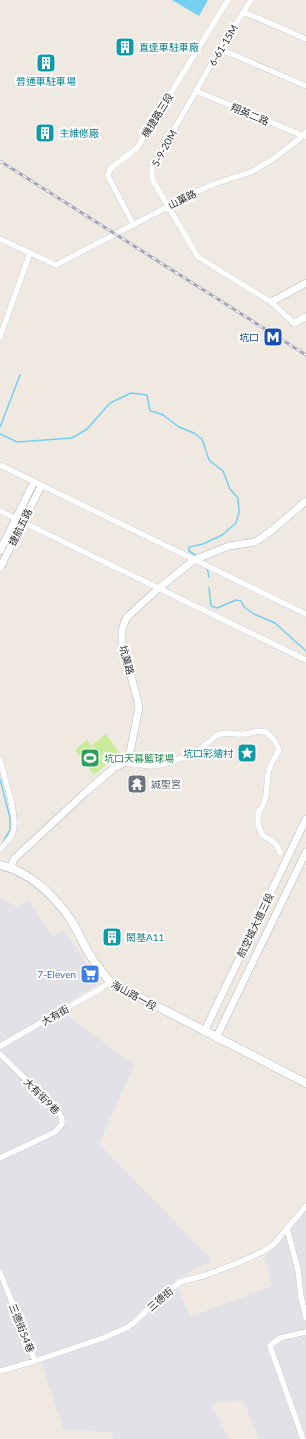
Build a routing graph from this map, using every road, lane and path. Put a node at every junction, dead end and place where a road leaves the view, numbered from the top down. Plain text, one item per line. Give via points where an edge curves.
1 (228, 0) edge
2 (251, 0) edge
3 (244, 12) junction
4 (306, 39) edge
5 (220, 49) junction
6 (306, 86) edge
7 (196, 91) junction
8 (305, 136) edge
9 (169, 206) junction
10 (133, 224) junction
11 (1, 241) edge
12 (30, 253) junction
13 (306, 283) edge
14 (271, 302) junction
15 (306, 317) edge
16 (294, 323) joint
17 (0, 337) edge
18 (0, 465) edge
19 (38, 484) junction
20 (306, 501) edge
21 (0, 511) edge
22 (19, 520) junction
23 (0, 551) edge
24 (194, 560) junction
25 (0, 568) edge
26 (159, 588) junction
27 (306, 614) edge
28 (306, 660) edge
29 (0, 760) edge
30 (124, 763) junction
31 (306, 819) edge
32 (0, 849) edge
33 (306, 852) edge
34 (280, 853) dead end
35 (0, 865) edge
36 (11, 867) junction
37 (110, 982) junction
38 (204, 1032) junction
39 (216, 1038) junction
40 (0, 1046) edge
41 (0, 1054) edge
42 (306, 1083) edge
43 (0, 1158) edge
44 (306, 1206) edge
45 (287, 1228) junction
46 (0, 1272) edge
47 (306, 1318) edge
48 (306, 1332) edge
49 (35, 1361) junction
50 (0, 1371) edge
51 (303, 1439) edge

1 - 10 street, 機捷路三段 via 137,148 110,169 108,176
2 - 3 street, 6-61-15M
3 - 4 street
3 - 5 street, 6-61-15M
5 - 6 street
5 - 7 street, 6-61-15M
7 - 8 street, 翔英二路
7 - 9 street, 5-9-20M via 152,168 152,179
8 - 9 street, 山菓路 via 251,172 214,184
9 - 10 street, 山菓路
9 - 14 street, 5-9-20M via 198,257
10 - 12 street, 山菓路 via 56,265
11 - 12 street
12 - 17 street
13 - 14 street
14 - 16 street, 5-9-20M
15 - 16 street
18 - 19 street
19 - 22 street, 捷航五路
19 - 24 street
20 - 24 street, 坑菓路 via 255,542 229,546
21 - 22 street
22 - 23 street, 捷航五路
22 - 25 street, 捷航五路
22 - 26 street
24 - 26 street, 坑菓路
24 - 27 street
26 - 28 street
26 - 30 street, 坑菓路 via 127,617 122,629 123,651 138,707 130,752
29 - 32 street via 14,817 14,830
30 - 34 street via 140,766 161,765 194,754 217,735 266,732 279,748 270,767 266,799 258,812 258,826 263,836 278,846
30 - 36 street via 115,767 86,792 14,859
31 - 38 street, 航空城大道三段
33 - 39 street, 航空城大道三段
35 - 36 main road, 海山路一段
36 - 37 main road, 海山路一段 via 39,884 50,895 71,920 90,956
37 - 38 main road, 海山路一段
37 - 40 street, 大有街
38 - 39 main road, 海山路一段
39 - 42 main road, 海山路一段
41 - 43 street, 大有街9巷 via 62,1118 62,1124 54,1132
44 - 45 street, 三德街
45 - 47 street via 298,1270
45 - 49 street, 三德街 via 274,1244 264,1251 206,1275 180,1282 128,1327
46 - 49 street, 三德街54巷
48 - 51 street via 280,1338 270,1346
49 - 50 street, 三德街

